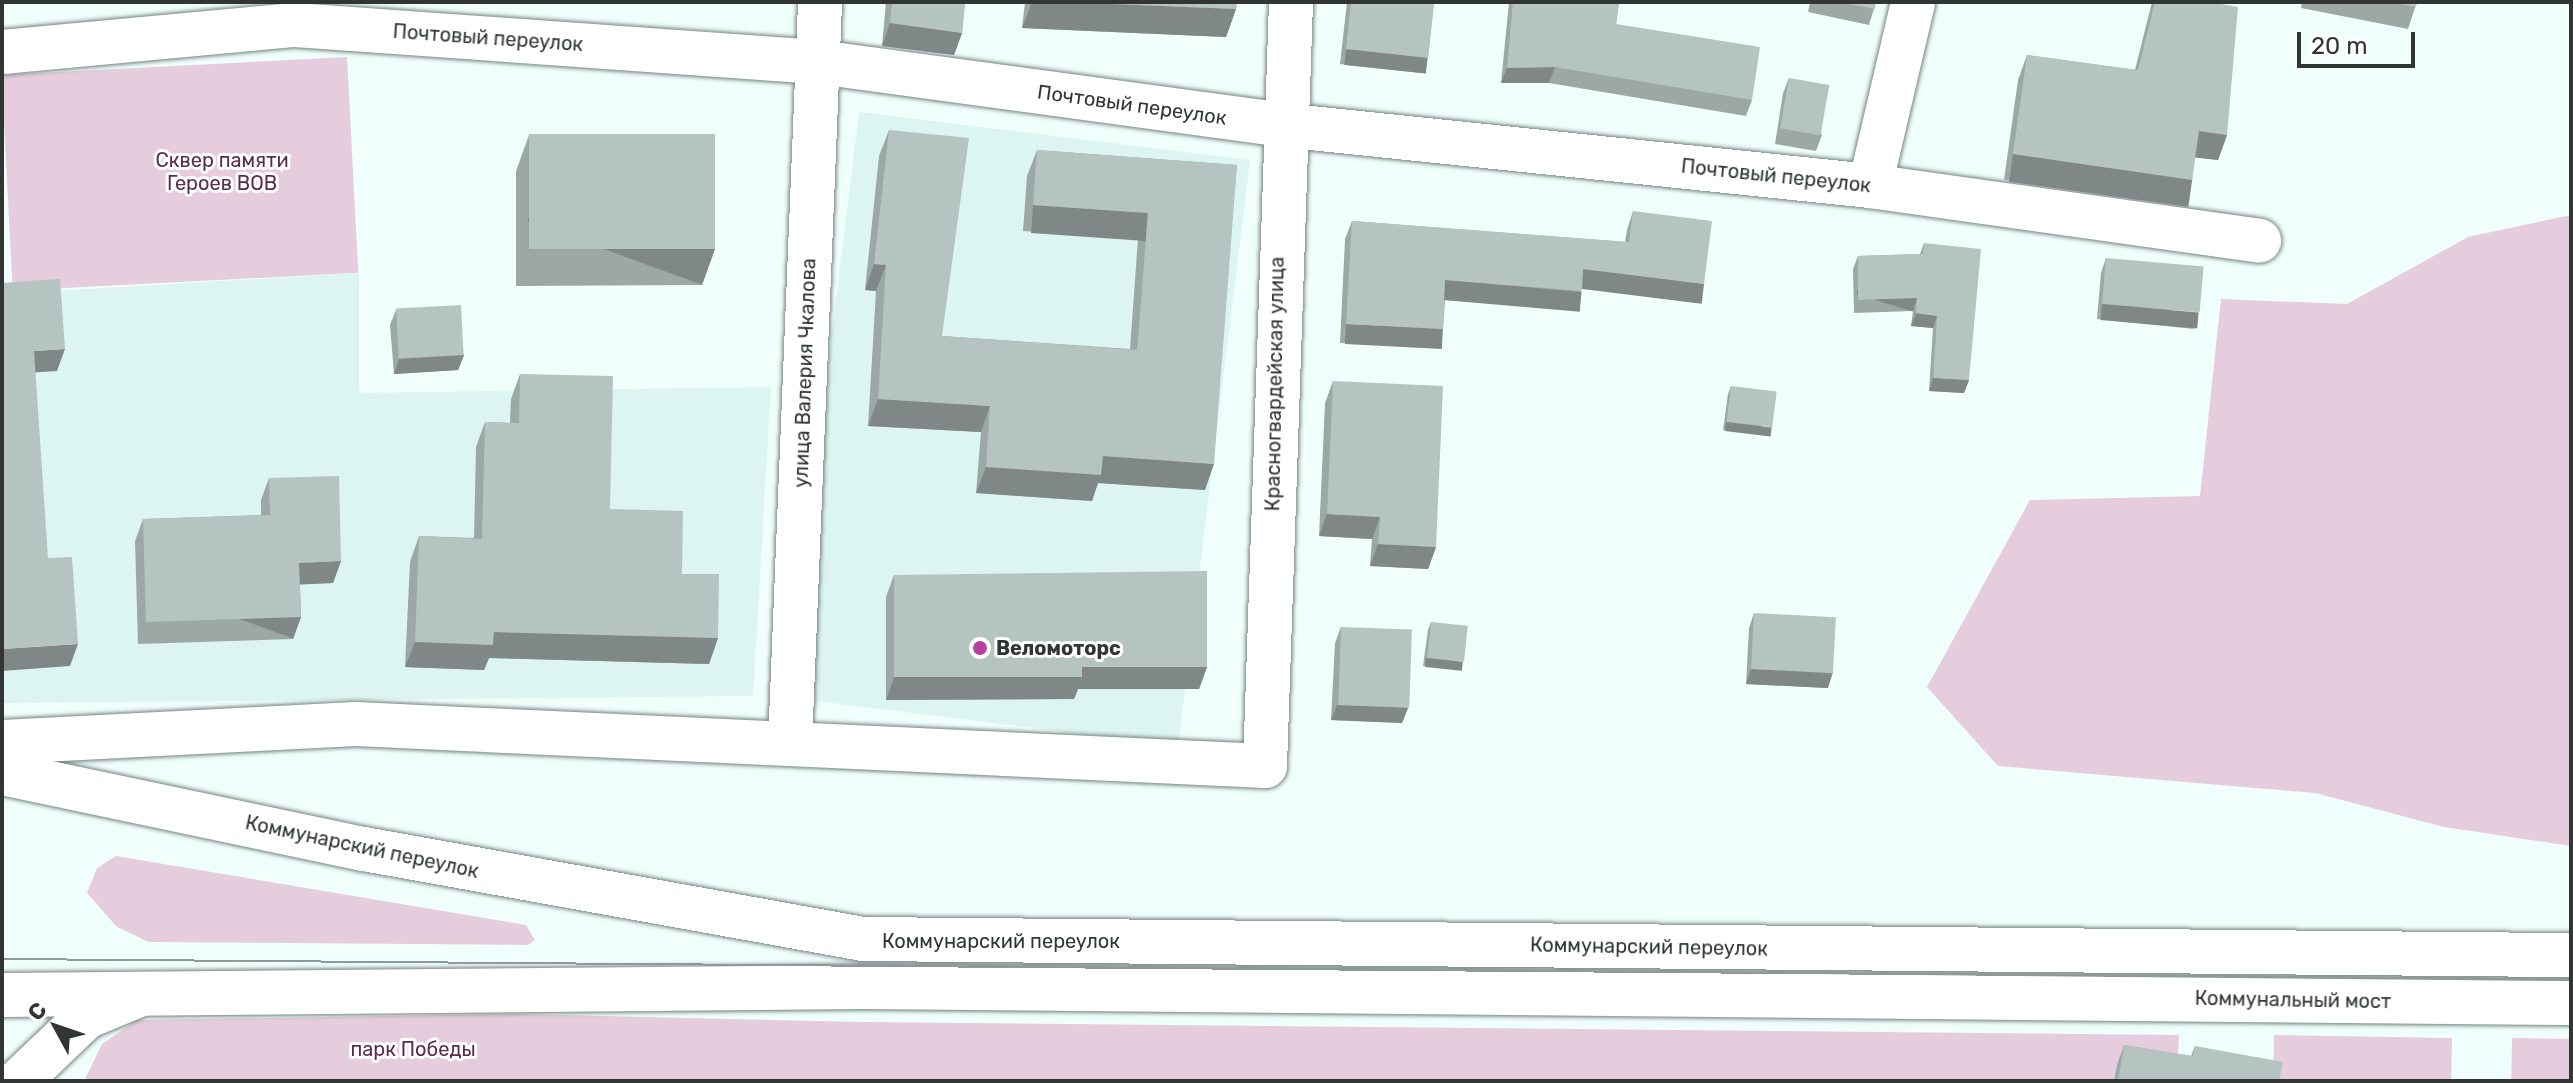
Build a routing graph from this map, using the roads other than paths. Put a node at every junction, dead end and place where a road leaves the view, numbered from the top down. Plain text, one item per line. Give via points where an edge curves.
1 (820, 2) edge
2 (1291, 2) edge
3 (1913, 2) edge
4 (373, 16) edge
5 (2, 52) edge
6 (818, 62) junction
7 (1282, 125) junction
8 (1870, 186) junction
9 (2259, 241) dead end
10 (2, 742) edge
11 (790, 744) junction
12 (2, 773) edge
13 (2571, 955) edge
14 (150, 990) junction
15 (2, 995) edge
16 (2571, 1003) edge
17 (19, 1081) edge

1 - 6 street, улица Валерия Чкалова
2 - 7 street, Красногвардейская улица
3 - 8 street
4 - 5 street, Почтовый переулок
4 - 6 street, Почтовый переулок
6 - 7 street, Почтовый переулок
6 - 11 street, улица Валерия Чкалова
7 - 8 street, Почтовый переулок
7 - 11 street, Красногвардейская улица via 1265,766
8 - 9 street, Почтовый переулок
10 - 11 street via 356,724
12 - 13 street, Коммунарский переулок via 811,935
14 - 15 street
14 - 16 street, Коммунальный мост via 1100,989
14 - 17 street via 86,1017

